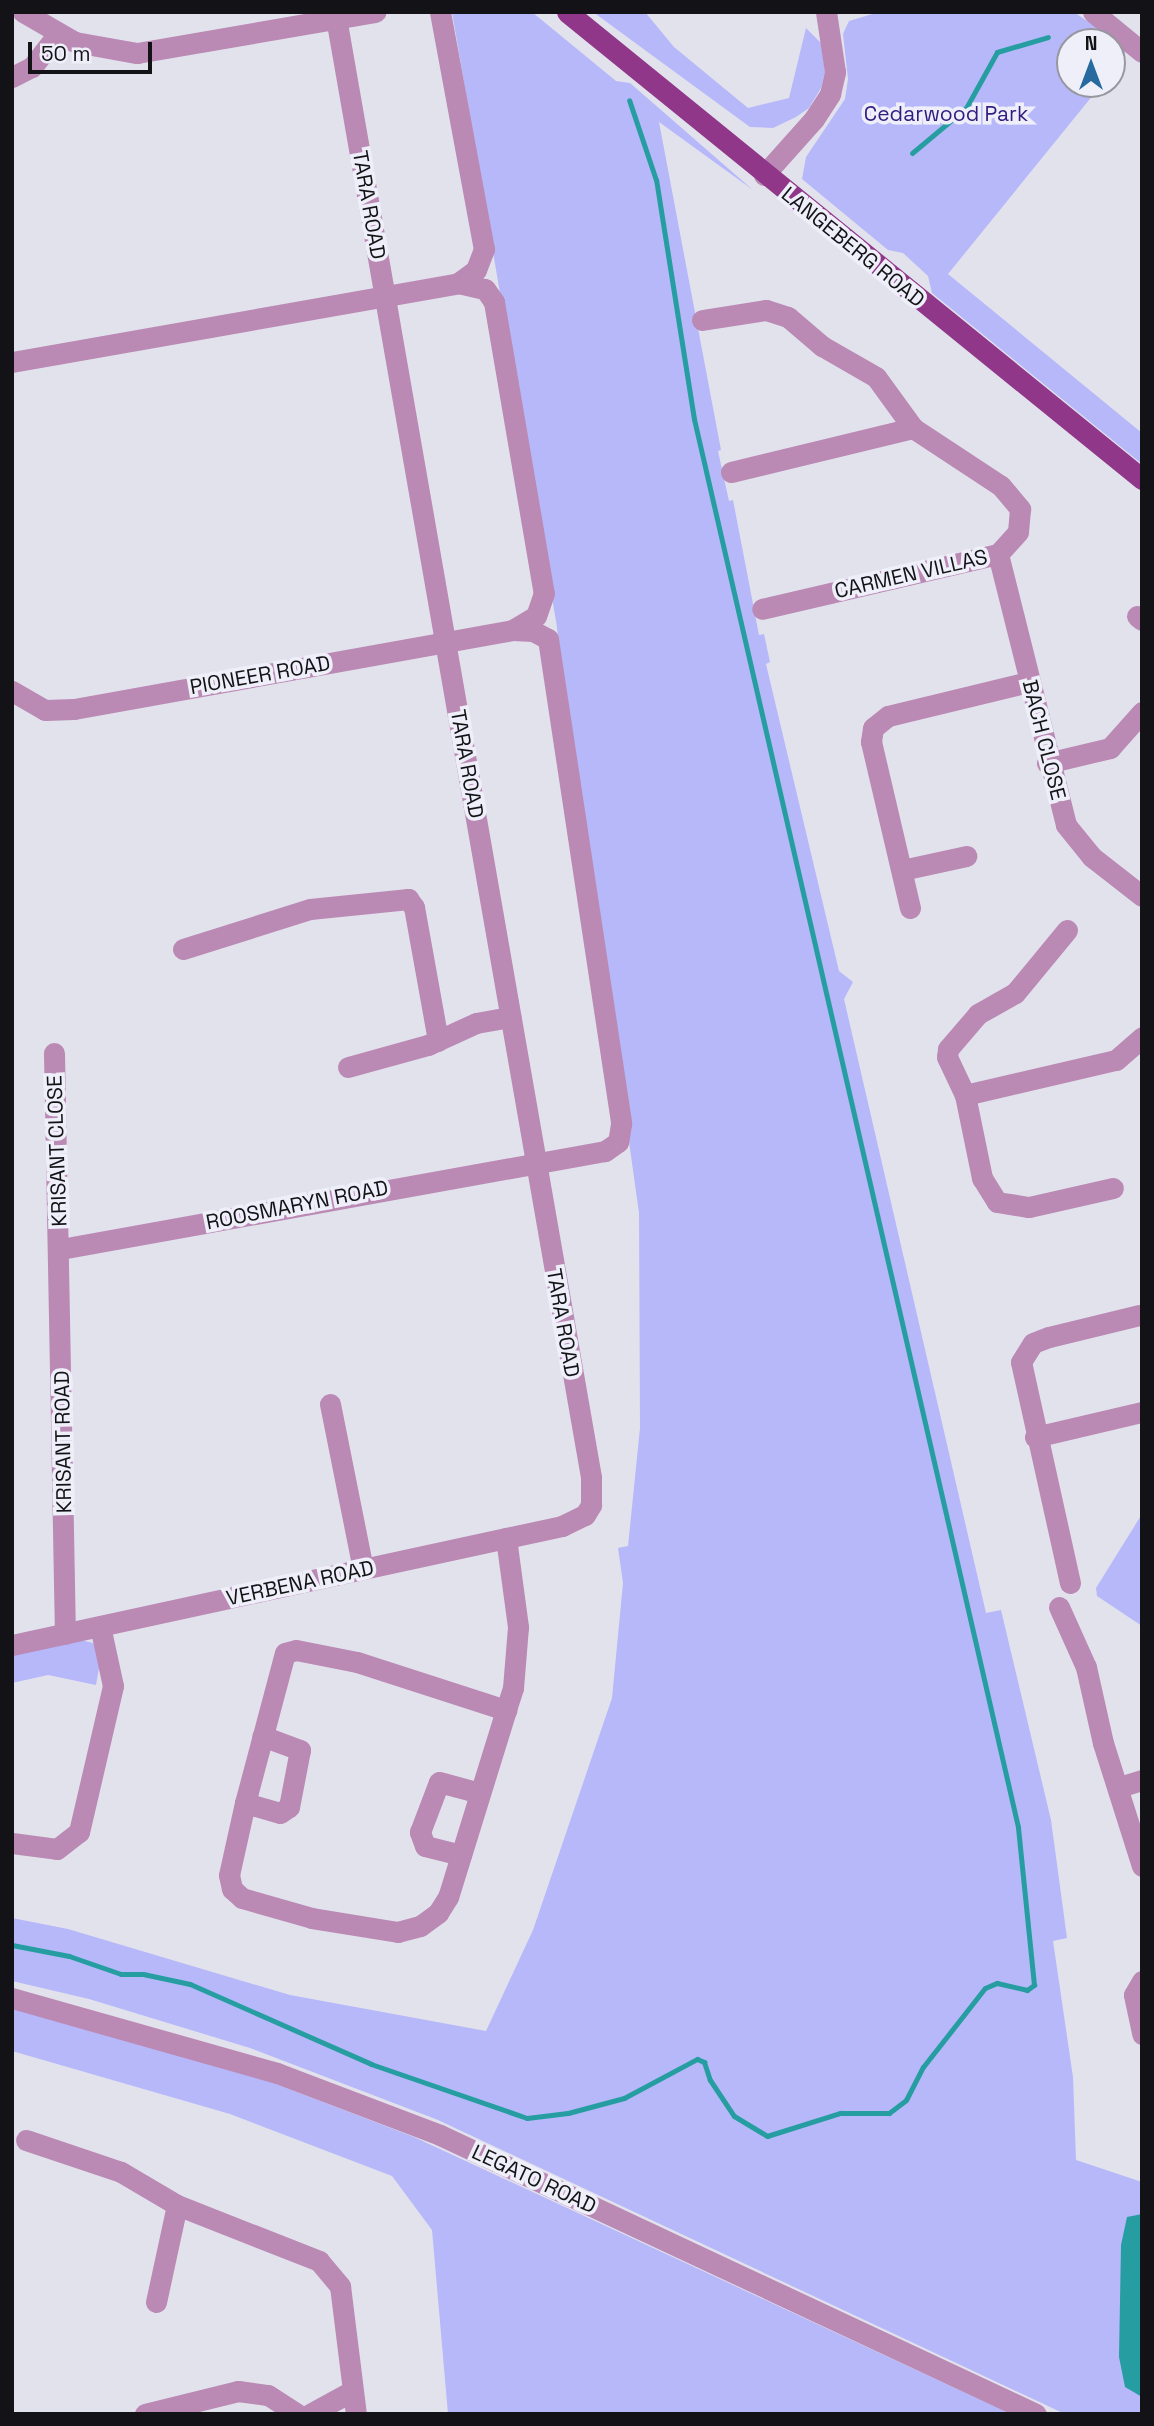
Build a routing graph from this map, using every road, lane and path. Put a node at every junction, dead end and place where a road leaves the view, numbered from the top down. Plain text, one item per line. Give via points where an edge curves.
1 (23, 12) edge
2 (375, 12) edge
3 (440, 12) edge
4 (567, 12) edge
5 (1093, 12) edge
6 (829, 13) edge
7 (336, 15) edge
8 (57, 34) junction
9 (1142, 52) edge
10 (12, 77) edge
11 (764, 175) junction
12 (458, 283) junction
13 (385, 295) junction
14 (702, 320) dead end
15 (12, 362) edge
16 (913, 428) junction
17 (731, 472) dead end
18 (1142, 479) edge
19 (998, 554) junction
20 (762, 609) dead end
21 (513, 629) junction
22 (445, 640) junction
23 (1029, 682) junction
24 (12, 691) edge
25 (1142, 712) edge
26 (1047, 763) junction
27 (966, 856) dead end
28 (902, 870) junction
29 (1142, 896) edge
30 (910, 908) dead end
31 (1067, 930) dead end
32 (183, 949) dead end
33 (510, 1017) junction
34 (438, 1041) junction
35 (1140, 1042) edge
36 (54, 1053) dead end
37 (348, 1066) dead end
38 (965, 1095) junction
39 (534, 1161) junction
40 (1113, 1188) dead end
41 (61, 1249) junction
42 (1139, 1315) dead end
43 (330, 1404) dead end
44 (1142, 1412) edge
45 (1035, 1437) junction
46 (585, 1514) joint
47 (506, 1538) junction
48 (363, 1569) junction
49 (1070, 1583) dead end
50 (1059, 1607) dead end
51 (100, 1626) junction
52 (65, 1634) junction
53 (12, 1645) edge
54 (506, 1710) junction
55 (262, 1736) junction
56 (1142, 1780) edge
57 (1119, 1787) junction
58 (480, 1793) junction
59 (245, 1803) junction
60 (12, 1843) edge
61 (461, 1855) junction
62 (1142, 1866) edge
63 (1142, 1981) edge
64 (12, 1998) edge
65 (1142, 2034) edge
66 (26, 2140) dead end
67 (177, 2205) junction
68 (156, 2302) dead end
69 (352, 2391) junction
70 (145, 2414) edge
71 (297, 2414) edge
72 (310, 2414) edge
73 (356, 2414) edge
74 (1036, 2414) edge

1 - 8 street
2 - 7 street
3 - 12 street via 484,249 476,271
4 - 11 main road, LANGEBERG ROAD
5 - 9 street
6 - 11 street via 835,72 830,94
7 - 8 street via 137,53 94,48
7 - 13 street, TARA ROAD
8 - 10 street via 32,67
11 - 18 main road, LANGEBERG ROAD
12 - 13 street
12 - 21 street via 485,289 494,302 544,593 536,616
13 - 15 street
13 - 22 street, TARA ROAD
14 - 16 street, CARMEN VILLAS via 766,310 788,317 822,346 876,377
16 - 17 street
16 - 19 street, CARMEN VILLAS via 1018,502 1018,532
19 - 20 street, CARMEN VILLAS
19 - 23 street, BACH CLOSE
21 - 22 street, PIONEER ROAD
21 - 39 street, ROOSMARYN ROAD via 533,631 550,645 621,1124 614,1147
22 - 24 street, PIONEER ROAD via 74,709 45,710
22 - 33 street, TARA ROAD
23 - 26 street, BACH CLOSE
23 - 28 street via 876,722 871,742
25 - 26 street via 1110,748
26 - 29 street, BACH CLOSE via 1071,834
27 - 28 street
28 - 30 street
31 - 38 street via 1015,993 978,1014 948,1049 947,1060
32 - 34 street via 310,909 408,899 414,908
33 - 34 street via 476,1023
33 - 39 street, TARA ROAD
34 - 37 street
35 - 38 street via 1116,1060
36 - 41 street, KRISANT CLOSE
38 - 40 street via 982,1178 997,1202 1029,1207
39 - 41 street, ROOSMARYN ROAD
39 - 46 street, TARA ROAD via 591,1477 591,1505
41 - 52 street, KRISANT ROAD
42 - 45 street via 1049,1336 1027,1349 1021,1370
43 - 48 street
44 - 45 street
45 - 49 street
46 - 47 street, VERBENA ROAD via 562,1526
47 - 48 street, VERBENA ROAD
47 - 54 street via 518,1627
48 - 51 street, VERBENA ROAD
50 - 57 street via 1086,1667 1103,1743
51 - 52 street, VERBENA ROAD
51 - 60 street via 113,1686 79,1832 57,1849
52 - 53 street, VERBENA ROAD
54 - 55 street via 357,1662 296,1650 281,1658
54 - 58 street
55 - 59 street
55 - 59 street via 300,1750 289,1807 280,1813
56 - 57 street
57 - 62 street
58 - 61 street
58 - 61 street via 439,1782 420,1832 425,1846
59 - 61 street via 229,1875 232,1889 242,1898 312,1918 398,1932 420,1926 438,1913 448,1897
63 - 65 street via 1134,1995
64 - 74 street, LEGATO ROAD via 277,2073 440,2135
66 - 67 street via 121,2172
67 - 68 street
67 - 69 street via 303,2253 330,2270 340,2286
69 - 72 street
69 - 73 street
70 - 71 street via 238,2391 268,2395

